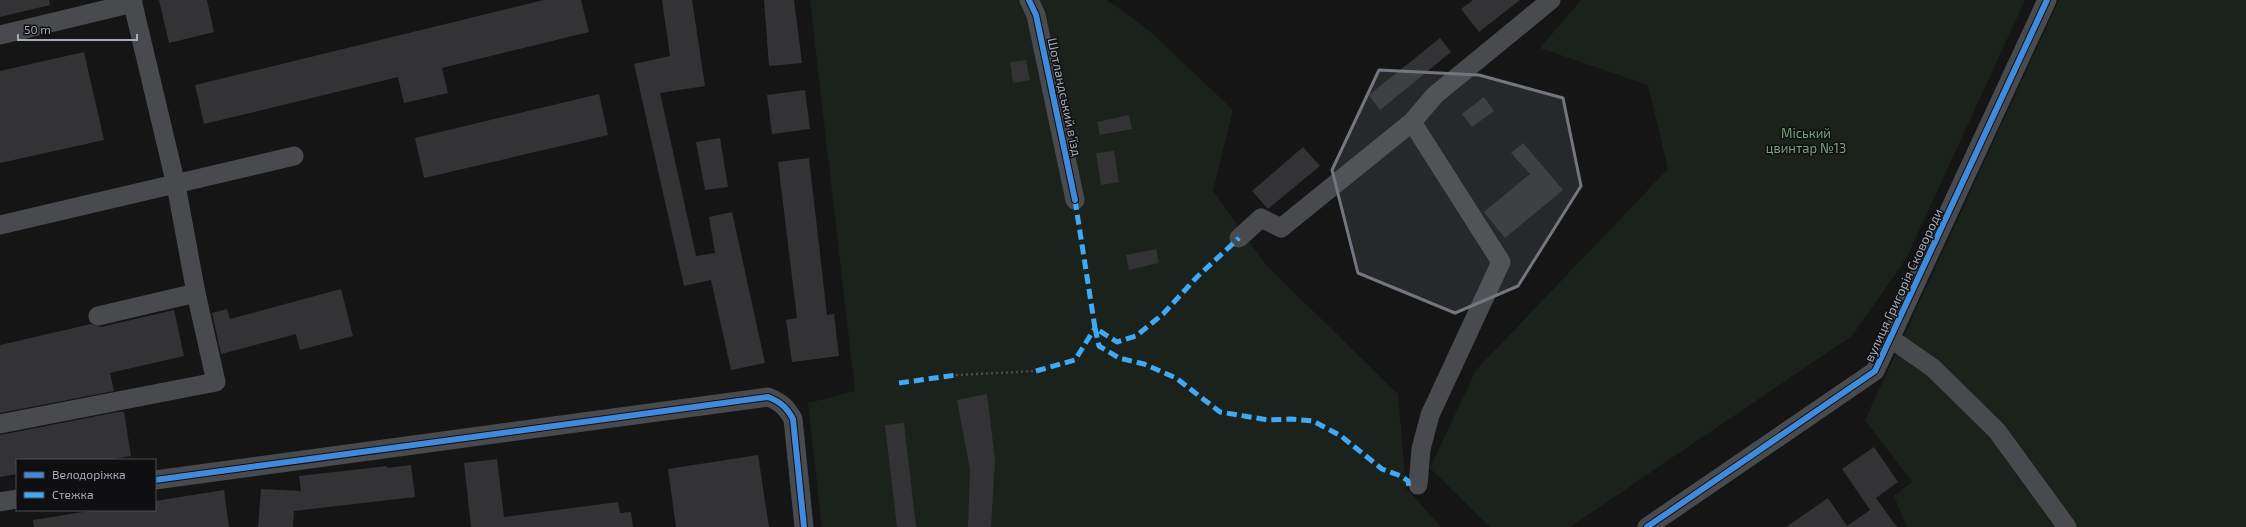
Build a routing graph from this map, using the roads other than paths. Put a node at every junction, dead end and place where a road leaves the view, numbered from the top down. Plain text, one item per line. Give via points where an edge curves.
1 (1029, 0) edge
2 (1551, 0) edge
3 (2047, 0) edge
4 (132, 1) edge
5 (0, 35) edge
6 (1412, 122) junction
7 (294, 156) dead end
8 (176, 185) junction
9 (1075, 200) dead end
10 (0, 226) edge
11 (1239, 238) dead end
12 (196, 293) junction
13 (98, 316) dead end
14 (1890, 338) junction
15 (0, 424) edge
16 (156, 480) edge
17 (1418, 485) dead end
18 (16, 499) edge
19 (0, 502) edge
20 (804, 527) edge
21 (1647, 527) edge
22 (2067, 527) edge

1 - 9 street, Шотландський в'їзд via 1036,15
2 - 6 street via 1436,95
3 - 14 street, вулиця Григорія Сковороди
4 - 5 street
4 - 8 street
6 - 11 street via 1281,228 1260,218
6 - 17 street via 1501,262 1430,415 1421,449
7 - 8 street
8 - 10 street
8 - 12 street
12 - 13 street
12 - 15 street via 216,382
14 - 21 street, вулиця Григорія Сковороди via 1876,371
14 - 22 street via 1933,368 1997,431
16 - 20 street via 768,397 783,405 793,419
18 - 19 street

